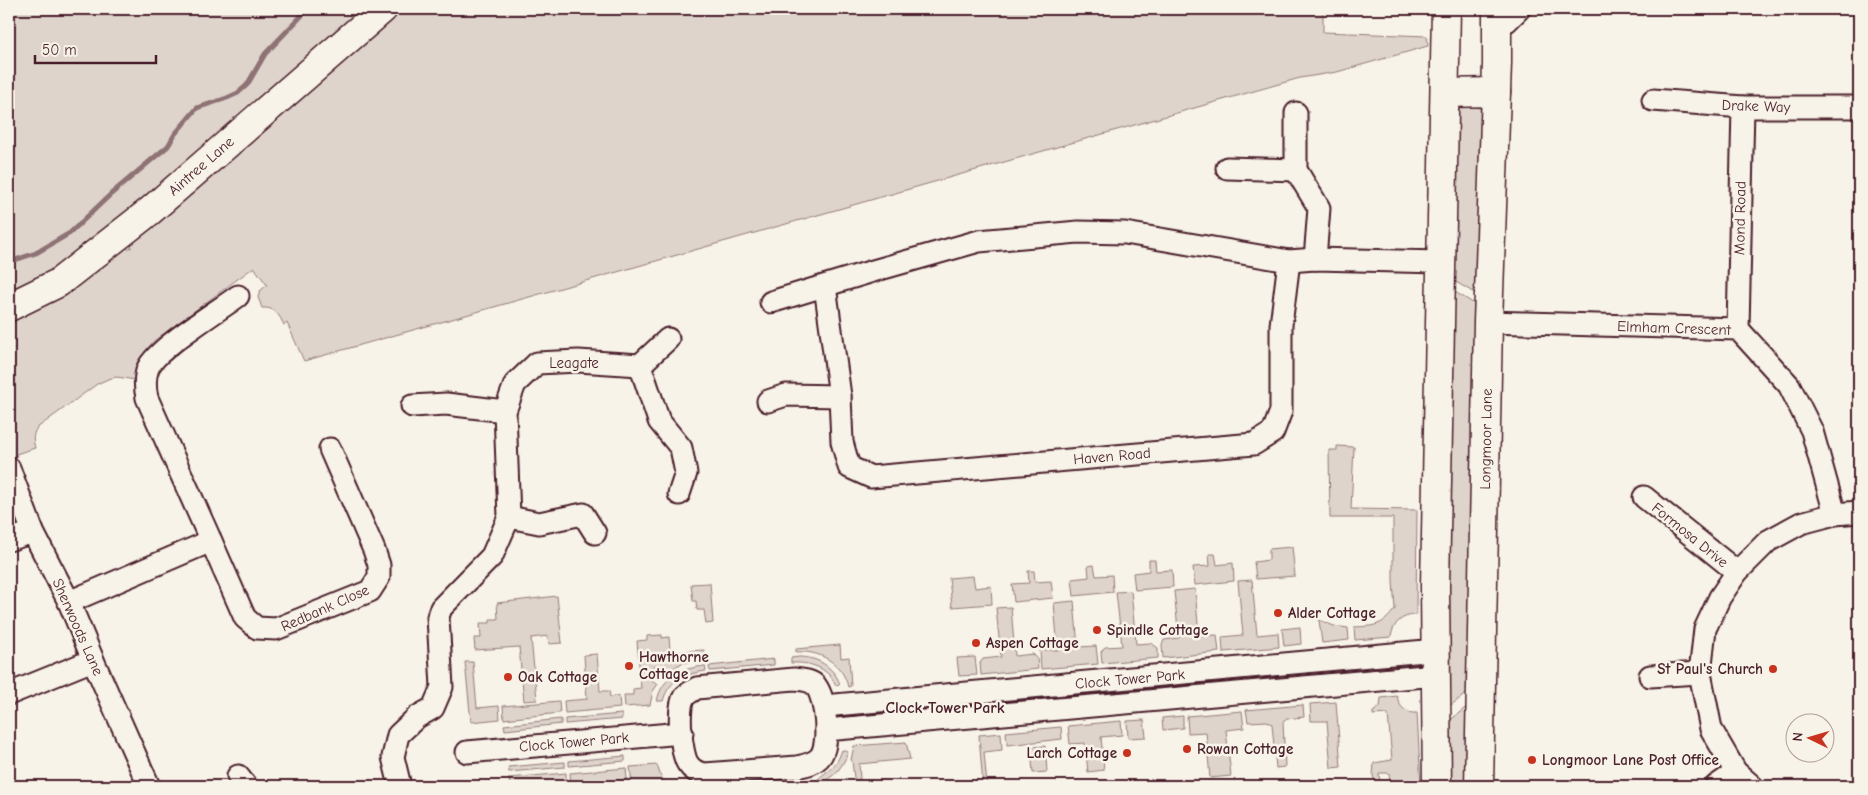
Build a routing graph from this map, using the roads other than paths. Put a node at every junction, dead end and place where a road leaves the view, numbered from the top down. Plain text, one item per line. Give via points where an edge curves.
1 (383, 9) edge
2 (1446, 9) edge
3 (1519, 9) edge
4 (1497, 16) edge
5 (1496, 92) junction
6 (1445, 94) junction
7 (1653, 100) dead end
8 (1743, 106) junction
9 (1859, 107) edge
10 (1296, 113) dead end
11 (1227, 168) dead end
12 (1296, 170) junction
13 (1315, 259) junction
14 (1289, 261) junction
15 (1440, 262) junction
16 (825, 286) junction
17 (238, 296) dead end
18 (771, 302) dead end
19 (9, 306) edge
20 (1488, 322) junction
21 (1738, 329) junction
22 (668, 339) dead end
23 (640, 364) junction
24 (840, 396) junction
25 (768, 400) dead end
26 (412, 406) dead end
27 (505, 411) junction
28 (330, 449) dead end
29 (9, 468) edge
30 (679, 494) dead end
31 (1644, 497) dead end
32 (1859, 512) edge
33 (1835, 514) junction
34 (509, 517) junction
35 (32, 532) junction
36 (595, 533) dead end
37 (9, 540) edge
38 (210, 541) junction
39 (1736, 572) junction
40 (69, 602) junction
41 (93, 660) junction
42 (1338, 660) junction
43 (1436, 663) junction
44 (1267, 667) junction
45 (1198, 673) junction
46 (1700, 673) junction
47 (1650, 676) dead end
48 (1128, 680) junction
49 (1082, 684) junction
50 (1340, 684) junction
51 (1014, 690) junction
52 (1269, 690) junction
53 (9, 694) edge
54 (1200, 696) junction
55 (942, 697) junction
56 (1130, 703) junction
57 (824, 706) junction
58 (1086, 707) junction
59 (1016, 713) junction
60 (944, 720) junction
61 (826, 730) junction
62 (682, 733) junction
63 (467, 752) dead end
64 (1736, 772) junction
65 (149, 786) edge
66 (400, 786) edge
67 (1436, 786) edge
68 (1479, 786) edge
69 (1716, 786) edge
70 (1752, 786) edge

1 - 19 main road, Aintree Lane via 142,217 58,283
2 - 6 main road
3 - 4 street, Longmoor Lane via 1507,21
4 - 5 main road, Longmoor Lane
5 - 6 main road
5 - 20 main road, Longmoor Lane
6 - 15 main road
7 - 8 street, Drake Way
8 - 9 street, Drake Way
8 - 21 street, Mond Road
10 - 12 street
11 - 12 street
12 - 13 street via 1319,208
13 - 14 street
13 - 15 street
14 - 16 street via 1125,233 1078,232 979,241
14 - 24 street, Haven Road via 1282,325 1281,411 1273,432 1254,444 870,477 849,467 842,442
15 - 43 main road
16 - 18 street
16 - 24 street, Haven Road
17 - 38 street, Redbank Close via 161,351 148,367 145,378 147,398
20 - 21 street, Elmham Crescent
20 - 68 main road, Longmoor Lane
21 - 33 street, Elmham Crescent via 1788,385 1812,431
22 - 23 street
23 - 27 street, Leagate via 537,363 515,384
23 - 30 street via 659,421 681,448 686,473
24 - 25 street via 786,395
26 - 27 street via 446,404
27 - 34 street, Leagate
28 - 38 street, Redbank Close via 379,565 380,576 370,591 276,629 257,628 245,618
29 - 35 street, Sherwoods Lane
31 - 39 street, Formosa Drive
32 - 33 street, Formosa Drive
33 - 39 street, Formosa Drive via 1801,523 1768,540
34 - 36 street via 539,523 583,514
34 - 66 street, Leagate via 492,556 441,608 438,616 442,687 433,708 417,717 398,735 393,757
35 - 37 street
35 - 40 street, Sherwoods Lane
38 - 40 street
39 - 46 street, Formosa Drive via 1706,629
40 - 41 street, Sherwoods Lane
41 - 53 street
41 - 65 street, Sherwoods Lane
42 - 43 street, Clock Tower Park
42 - 44 street, Clock Tower Park
42 - 50 street via 1336,672
43 - 50 street, Clock Tower Park
43 - 67 main road
44 - 45 street, Clock Tower Park
44 - 52 street
45 - 48 street, Clock Tower Park
45 - 54 street
46 - 47 street
46 - 64 street, Formosa Drive via 1710,729
48 - 49 street, Clock Tower Park
48 - 56 street
49 - 51 street, Clock Tower Park
49 - 58 street via 1081,696
50 - 52 street, Clock Tower Park
51 - 55 street, Clock Tower Park
51 - 59 street
52 - 54 street, Clock Tower Park
54 - 56 street, Clock Tower Park
55 - 57 street, Clock Tower Park
55 - 60 street via 946,708
56 - 58 street, Clock Tower Park
57 - 61 street
57 - 62 street via 815,685 807,680 697,688 684,697 681,704
58 - 59 street, Clock Tower Park
59 - 60 street, Clock Tower Park
60 - 61 street, Clock Tower Park
61 - 62 street via 826,747 819,758 809,764 705,774 697,773 687,762
62 - 63 street, Clock Tower Park
64 - 69 street
64 - 70 street, Formosa Drive

